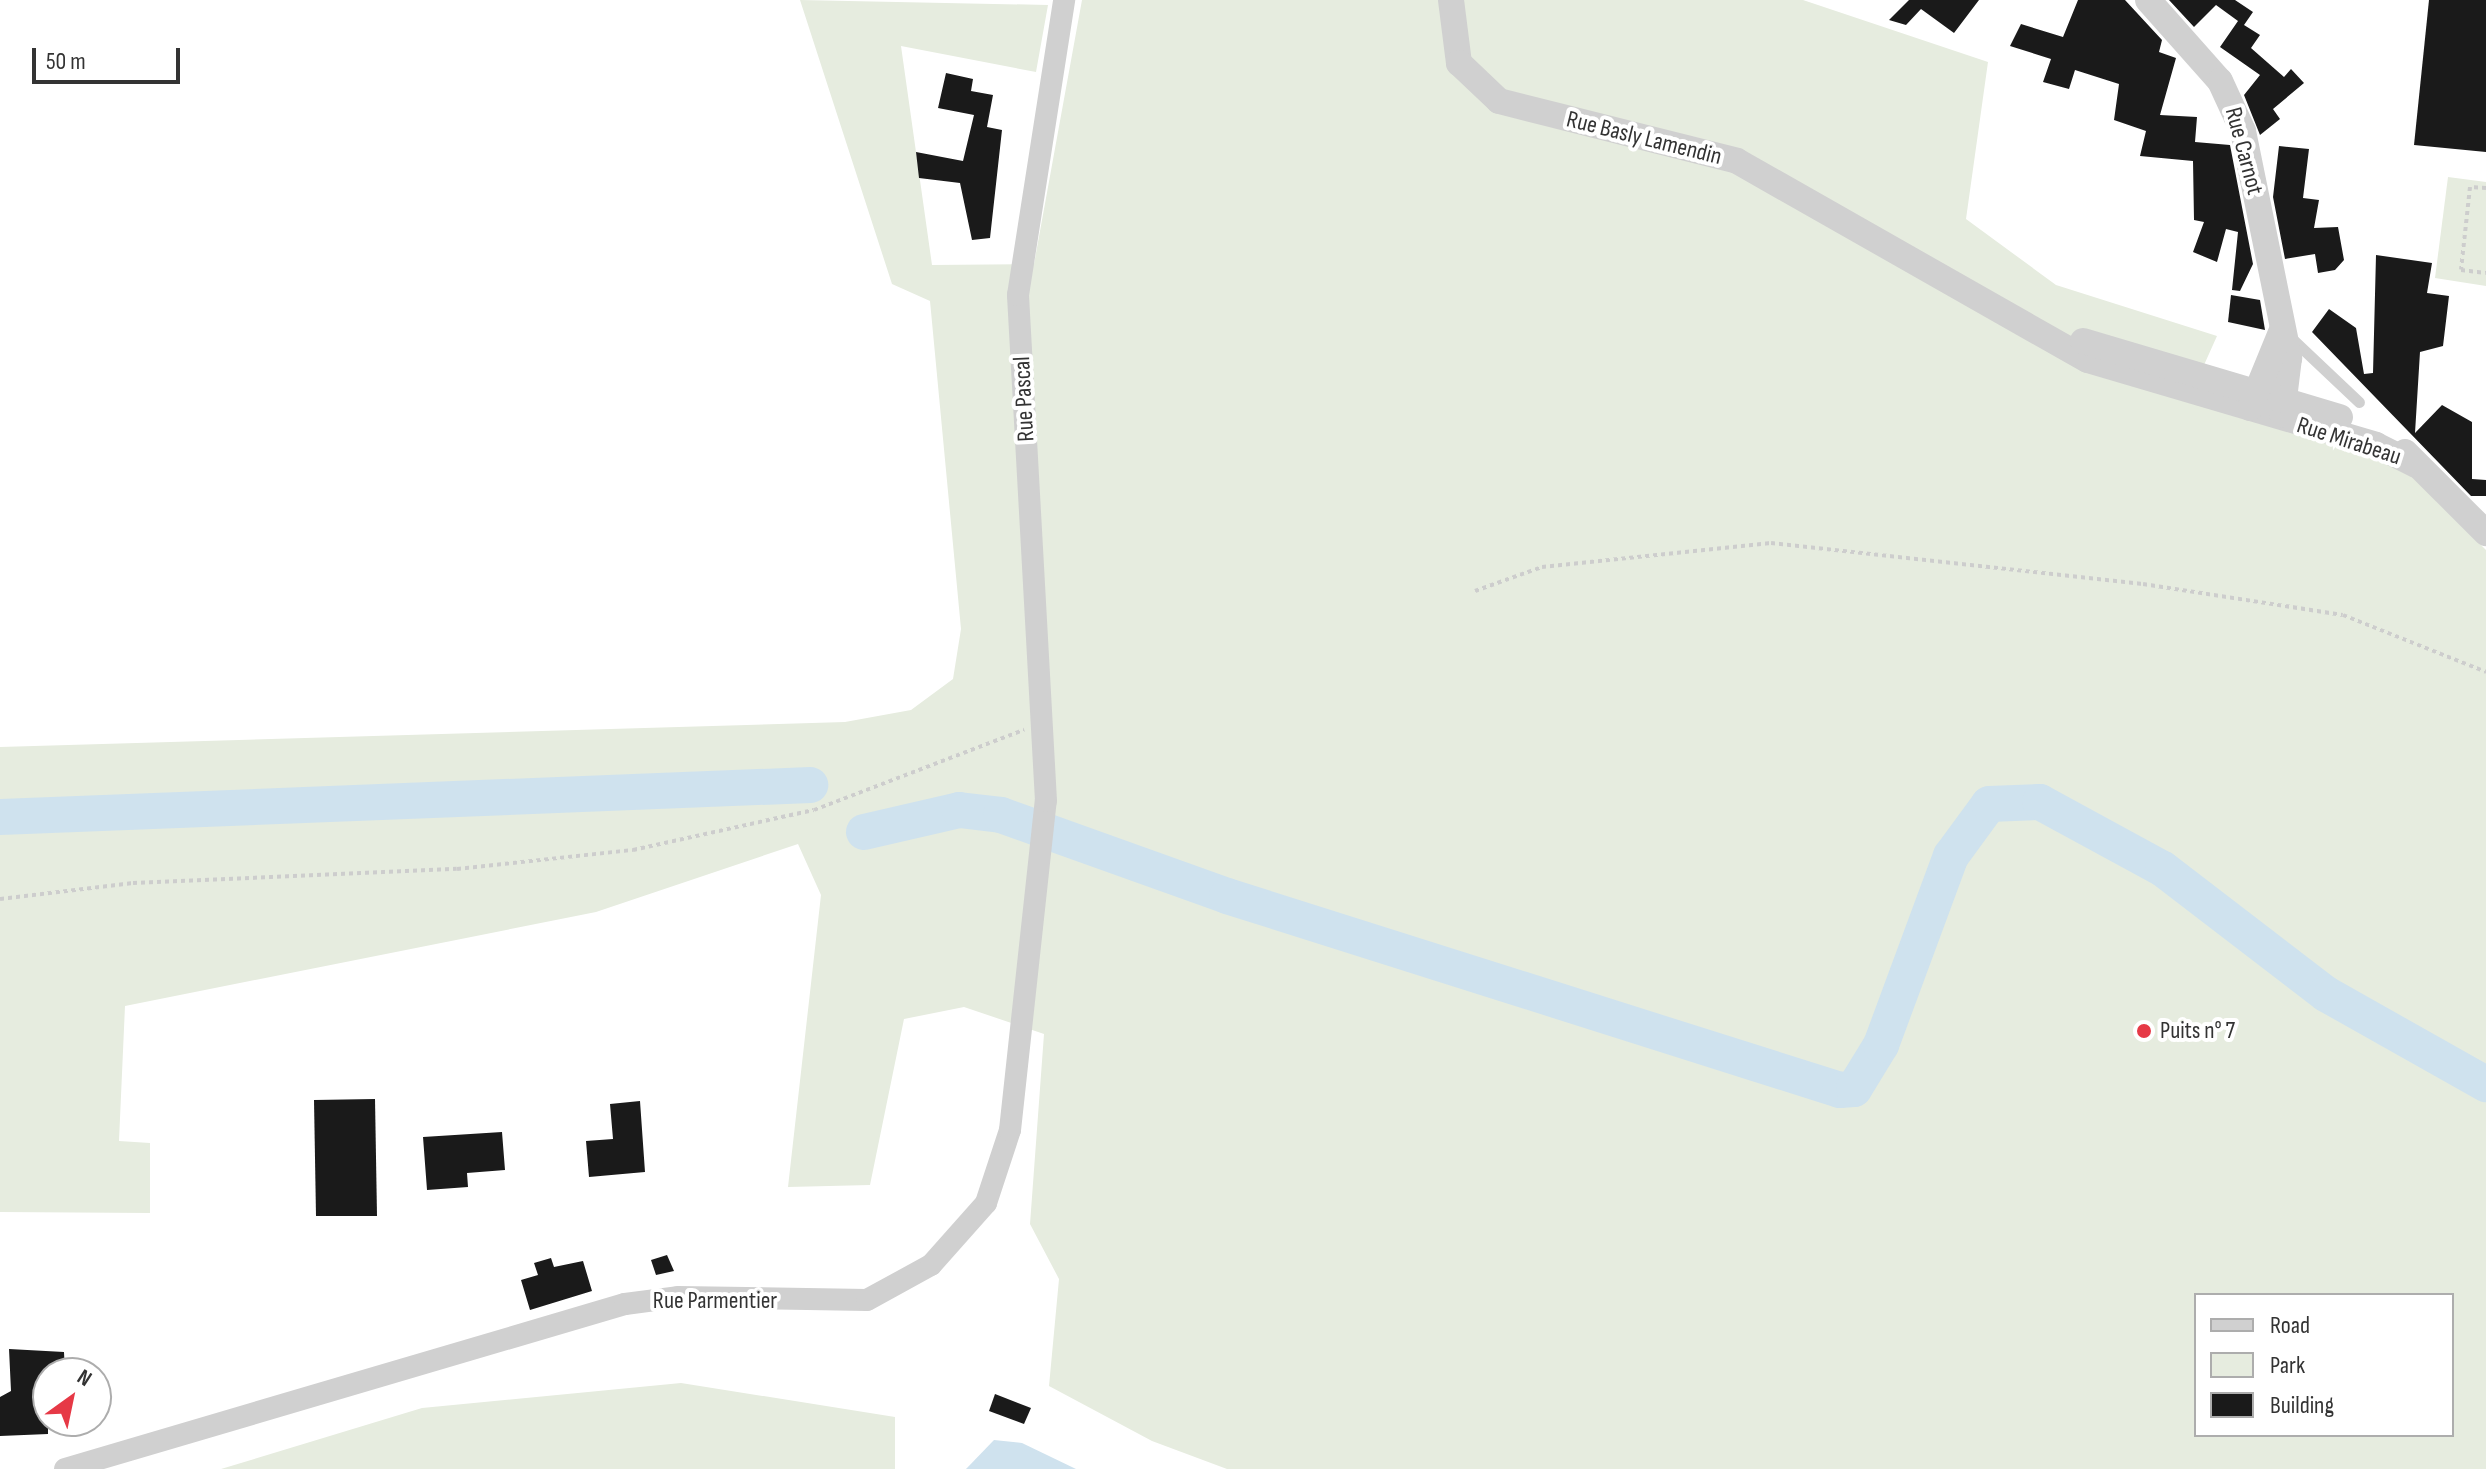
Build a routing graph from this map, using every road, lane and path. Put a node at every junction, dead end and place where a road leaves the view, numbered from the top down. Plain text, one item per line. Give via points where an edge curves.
1 (1064, 0) edge
2 (1451, 0) edge
3 (2148, 0) edge
4 (2486, 188) edge
5 (2486, 273) edge
6 (2282, 330) junction
7 (2252, 401) junction
8 (2359, 402) dead end
9 (2283, 410) junction
10 (2486, 533) edge
11 (1475, 591) dead end
12 (2486, 672) edge
13 (1043, 722) junction
14 (1046, 801) joint
15 (0, 899) edge
16 (107, 1462) edge
17 (65, 1469) edge

1 - 13 street, Rue Pascal via 1018,295
2 - 7 street, Rue Basly Lamendin via 1459,63 1499,101 1737,161 2015,316
3 - 6 street, Rue Carnot via 2199,52 2234,106
4 - 5 path via 2470,187 2461,270
6 - 7 street
6 - 8 lane
6 - 9 street, Rue Carnot via 2289,358
7 - 9 street, Rue Basly Lamendin
9 - 10 street, Rue Mirabeau via 2416,465
11 - 12 path via 1542,567 1771,543 2143,584 2343,615
13 - 14 street, Rue Pascal
13 - 15 path via 814,810 633,850 457,869 133,883
14 - 16 street, Rue Parmentier via 1004,1159 968,1228 908,1284 851,1302 687,1296 625,1304
16 - 17 street, Rue Parmentier

